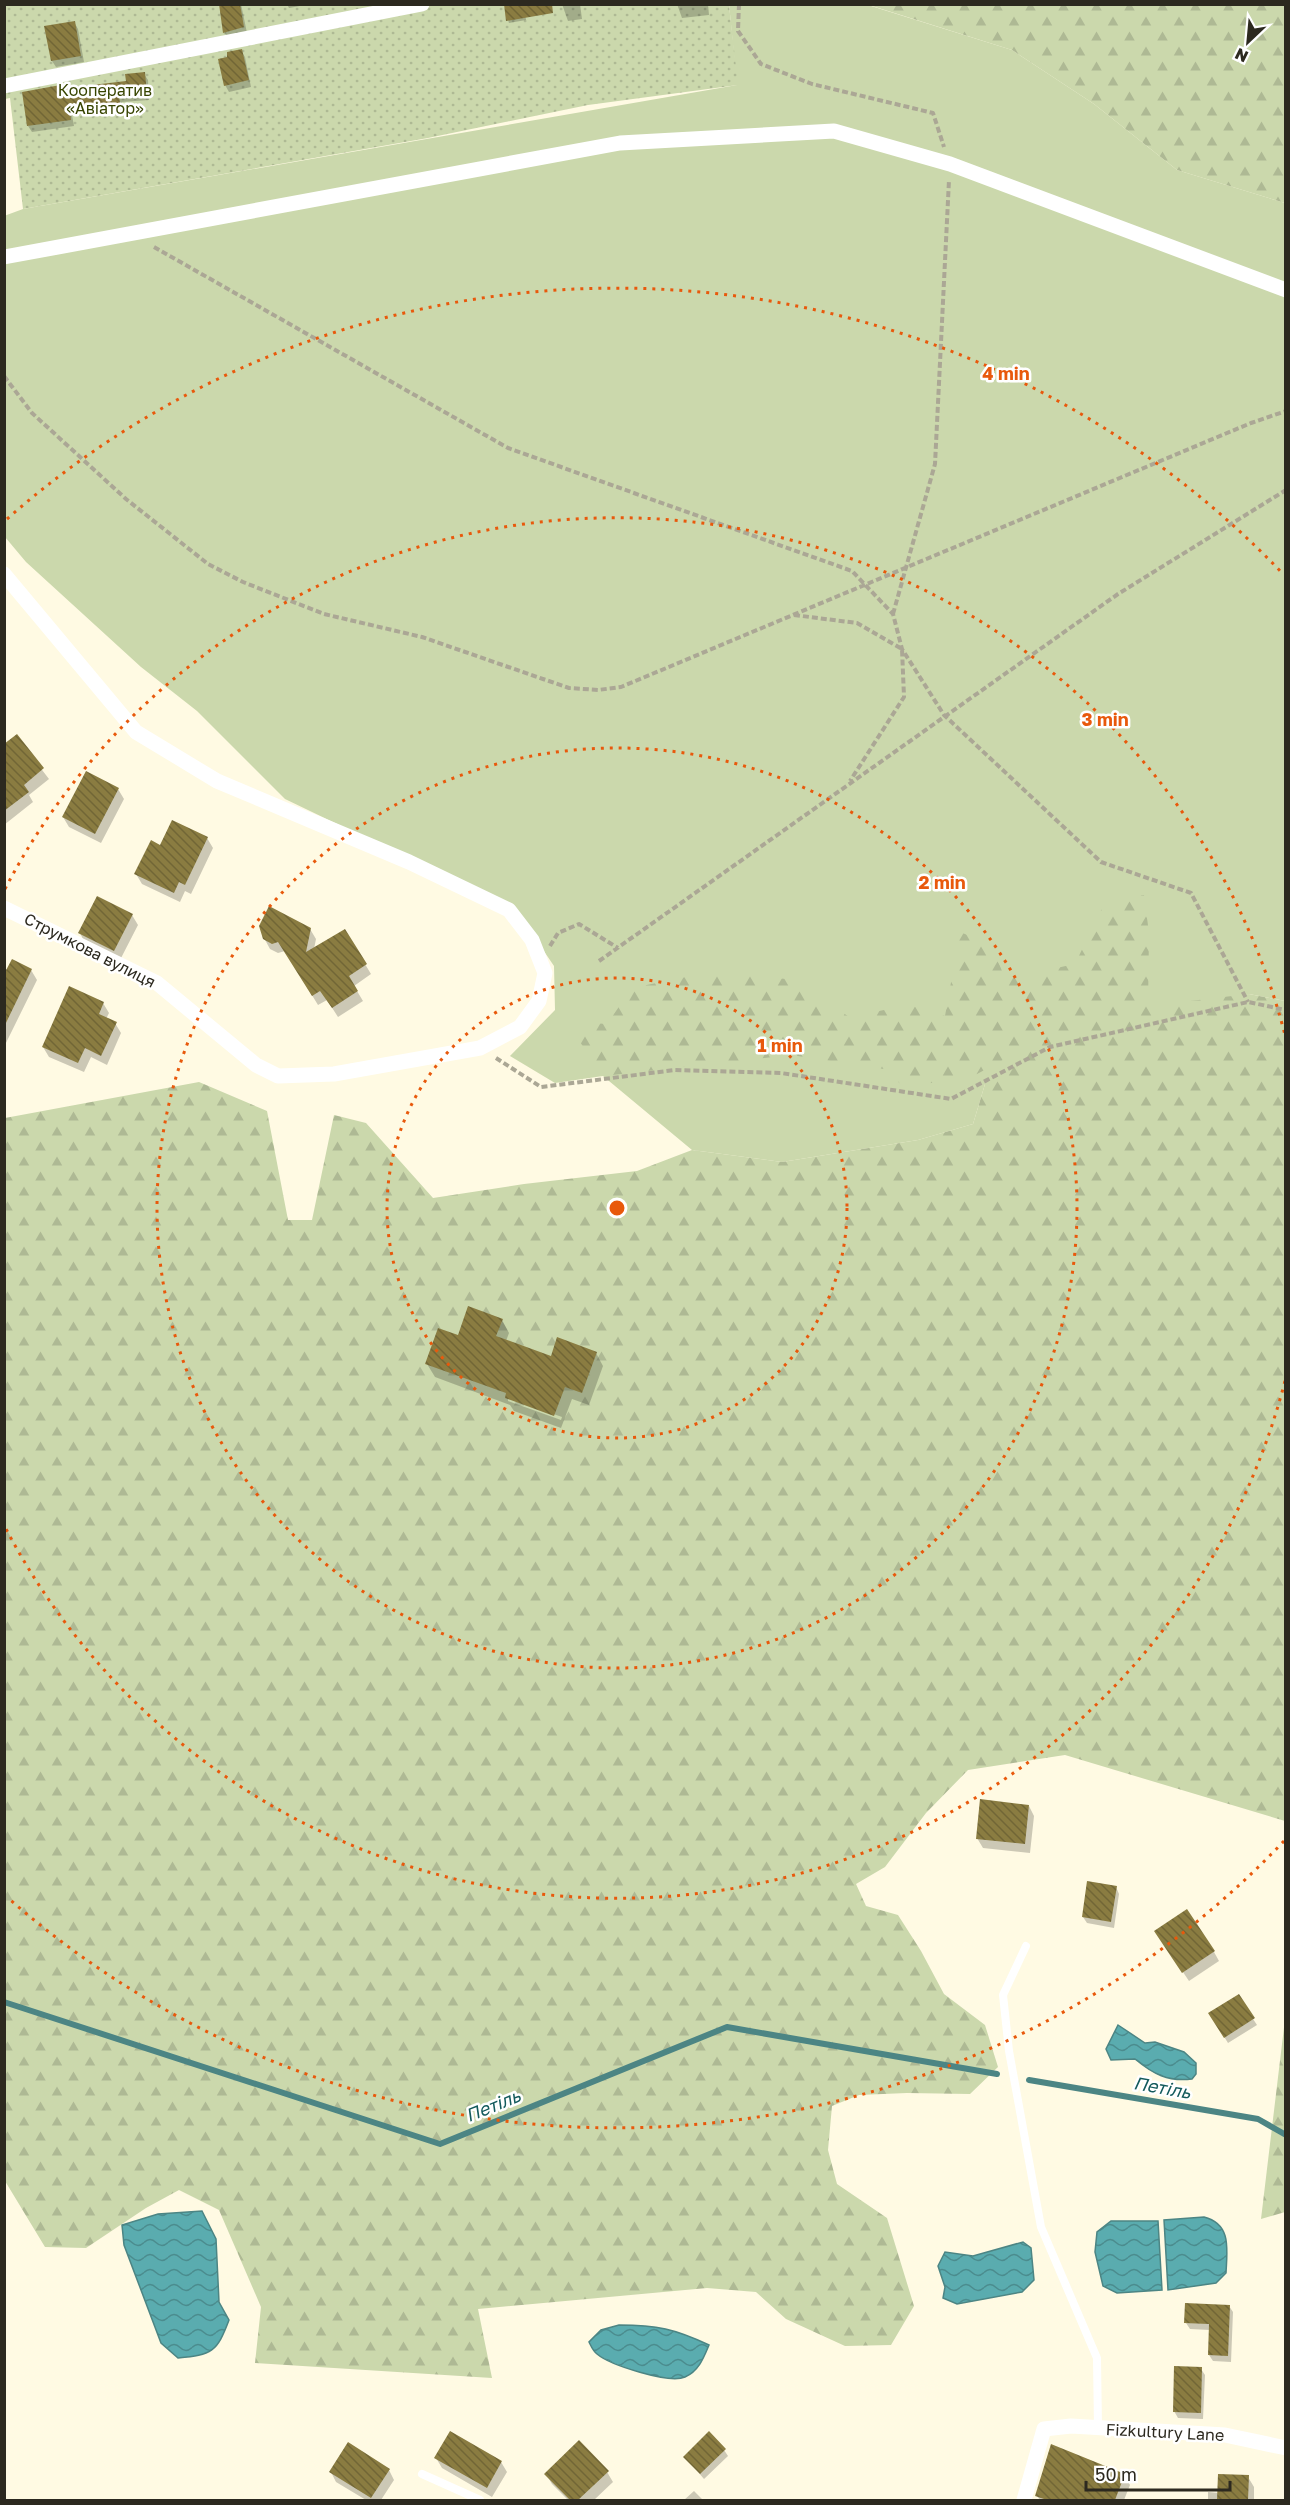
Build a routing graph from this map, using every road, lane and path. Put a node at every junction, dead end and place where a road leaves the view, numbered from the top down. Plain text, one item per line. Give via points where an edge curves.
1 (422, 4) edge
2 (739, 4) edge
3 (4, 86) edge
4 (950, 164) junction
5 (132, 234) junction
6 (4, 257) edge
7 (1286, 290) edge
8 (4, 376) edge
9 (1286, 411) edge
10 (1286, 490) edge
11 (906, 568) junction
12 (4, 574) edge
13 (865, 585) junction
14 (893, 614) junction
15 (794, 615) junction
16 (902, 649) junction
17 (944, 715) junction
18 (848, 785) junction
19 (4, 908) edge
20 (618, 948) junction
21 (599, 961) dead end
22 (541, 962) junction
23 (1248, 1002) junction
24 (1286, 1010) edge
25 (480, 1048) junction
26 (1026, 1947) dead end
27 (1098, 2428) junction
28 (1286, 2448) edge
29 (422, 2474) dead end
30 (480, 2500) edge
31 (1024, 2500) edge

1 - 3 street
2 - 4 path via 738,31 761,64 812,84 933,113
4 - 5 street via 834,131 620,143
4 - 7 street
4 - 11 path via 935,464
5 - 6 street
5 - 13 path via 508,448 852,571
8 - 15 path via 32,413 117,492 208,564 324,614 422,637 569,688 598,690 621,687
9 - 11 path
10 - 17 path via 1118,594
11 - 13 path
11 - 14 path
12 - 22 street via 136,732 217,781 409,862 509,910 532,940
13 - 14 path
13 - 15 path
14 - 16 path
15 - 16 path via 857,624
16 - 17 path
16 - 18 path via 904,697
17 - 18 path
17 - 23 path via 1101,862 1191,893
18 - 20 path
19 - 25 street, Струмкова вулиця via 157,983 256,1065 278,1076 334,1074
20 - 21 path
20 - 22 path via 579,924 558,933
22 - 25 street, Струмкова вулиця via 545,973 539,1001 520,1027
23 - 24 path
23 - 25 path via 1050,1047 951,1100 781,1073 675,1070 541,1087
26 - 27 lane via 1003,1995 1009,2051 1041,2227 1097,2358
27 - 28 street, Fizkultury Lane via 1226,2435
27 - 31 street, Fizkultury Lane via 1044,2429
29 - 30 lane

